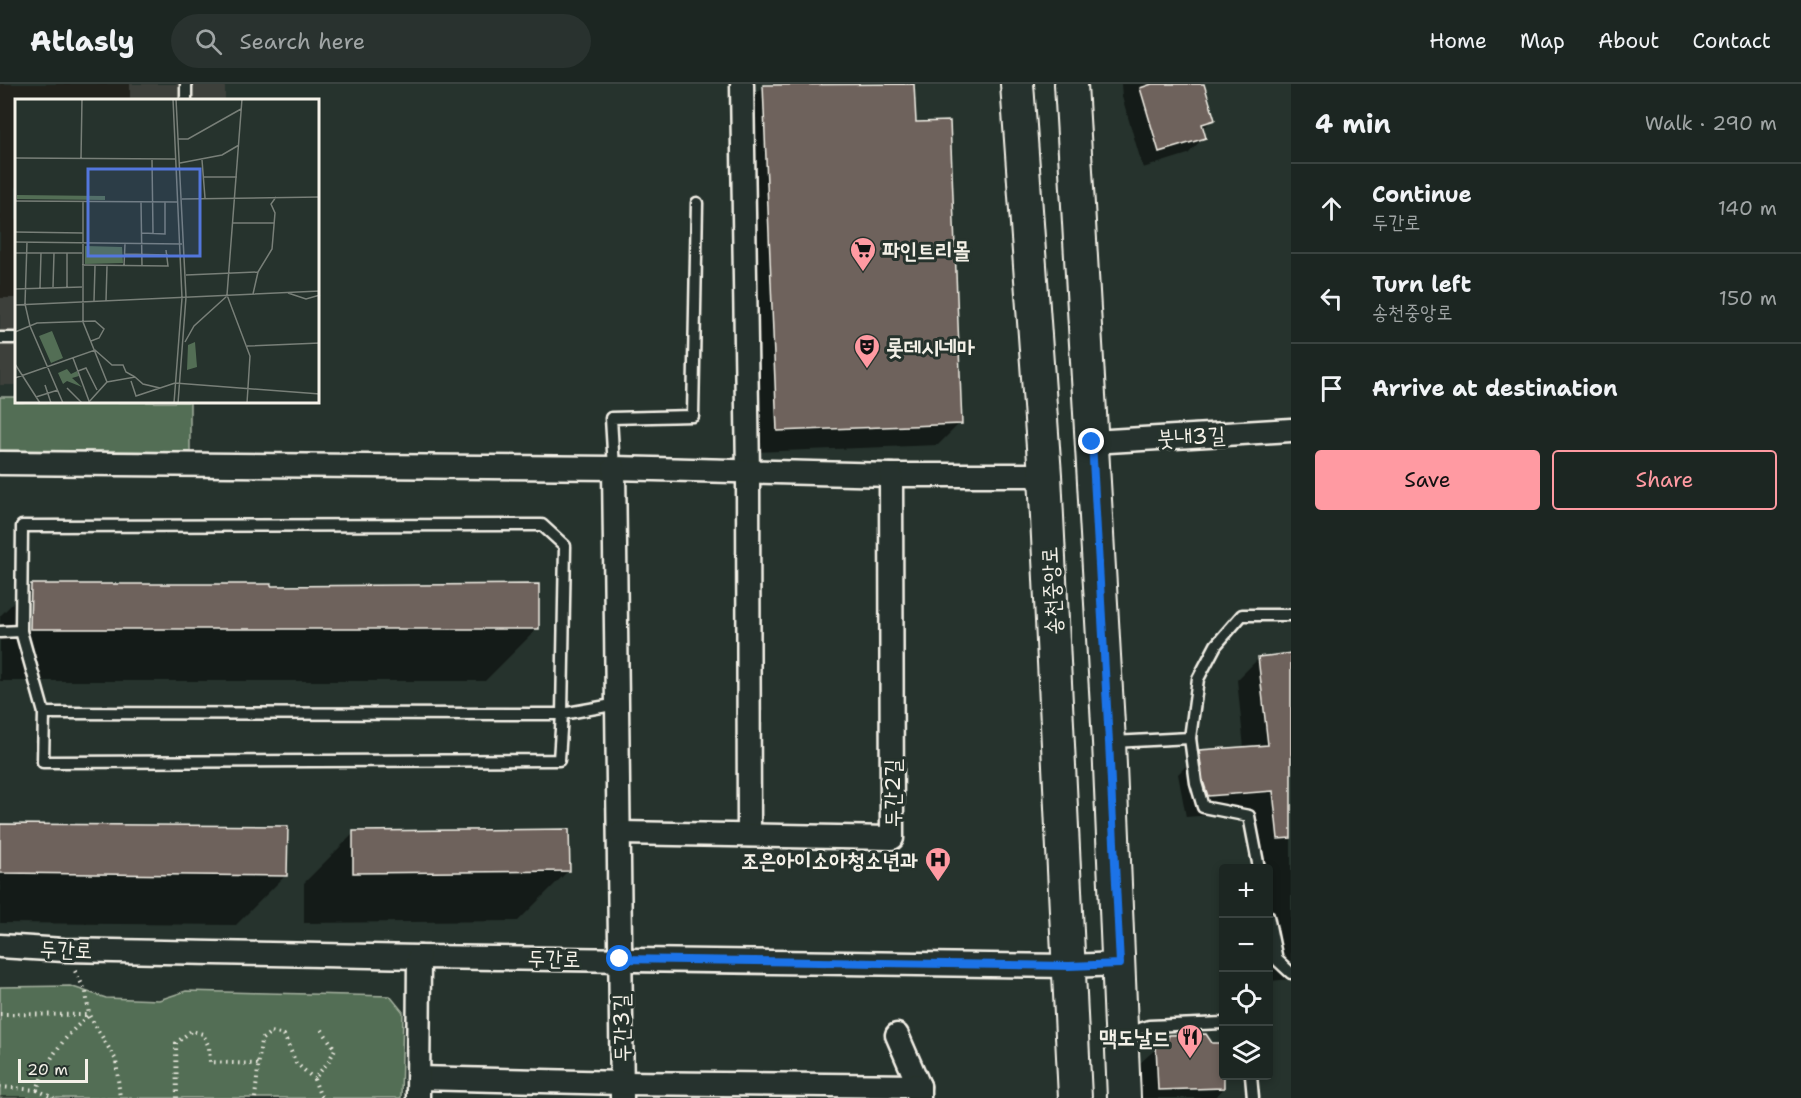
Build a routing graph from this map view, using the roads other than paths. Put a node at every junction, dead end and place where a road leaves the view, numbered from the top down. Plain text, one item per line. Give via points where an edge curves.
1 (742, 84) edge
2 (1017, 84) edge
3 (1071, 84) edge
4 (697, 203) dead end
5 (1291, 430) edge
6 (1092, 442) junction
7 (0, 463) edge
8 (614, 468) junction
9 (748, 473) junction
10 (891, 475) junction
11 (1045, 475) junction
12 (1291, 615) edge
13 (21, 631) junction
14 (0, 632) edge
15 (618, 704) junction
16 (44, 713) junction
17 (562, 714) junction
18 (1190, 738) junction
19 (1109, 742) junction
20 (620, 833) junction
21 (749, 835) junction
22 (1258, 864) edge
23 (1269, 918) edge
24 (0, 946) edge
25 (419, 957) junction
26 (620, 959) junction
27 (1120, 964) junction
28 (1069, 966) junction
29 (1291, 973) edge
30 (1219, 1023) edge
31 (1122, 1034) junction
32 (897, 1035) dead end
33 (1251, 1080) edge
34 (419, 1088) edge
35 (622, 1091) edge
36 (919, 1092) edge
37 (1075, 1098) edge
38 (1124, 1098) edge
39 (1253, 1098) edge

1 - 9 street
2 - 11 street, 송천중앙로
3 - 6 street
4 - 8 lane via 693,416 610,418
5 - 6 street, 붓내3길
6 - 19 street
7 - 8 street
8 - 9 street
8 - 15 street, 두간3길
9 - 10 street
9 - 21 street
10 - 11 street
10 - 21 street, 두간2길 via 892,838
11 - 28 street, 송천중앙로
12 - 18 lane via 1242,615 1216,645 1198,679
13 - 14 lane
13 - 16 lane
13 - 17 lane via 22,526 542,525 565,546
15 - 17 lane
15 - 20 street, 두간3길
16 - 17 lane
16 - 17 lane via 43,762 559,760
18 - 19 lane
18 - 22 lane via 1203,807 1249,816
19 - 27 street
20 - 21 street, 두간2길
20 - 26 street, 두간3길
23 - 29 lane via 1277,960
24 - 25 street, 두간로
25 - 26 street, 두간로
25 - 34 street
26 - 28 street, 두간로
26 - 35 street, 두간3길
27 - 28 street, 두간로
27 - 31 street
28 - 37 street, 송천중앙로
30 - 31 lane via 1149,1026
31 - 38 street
32 - 36 street
33 - 39 lane
34 - 35 street
35 - 36 street

